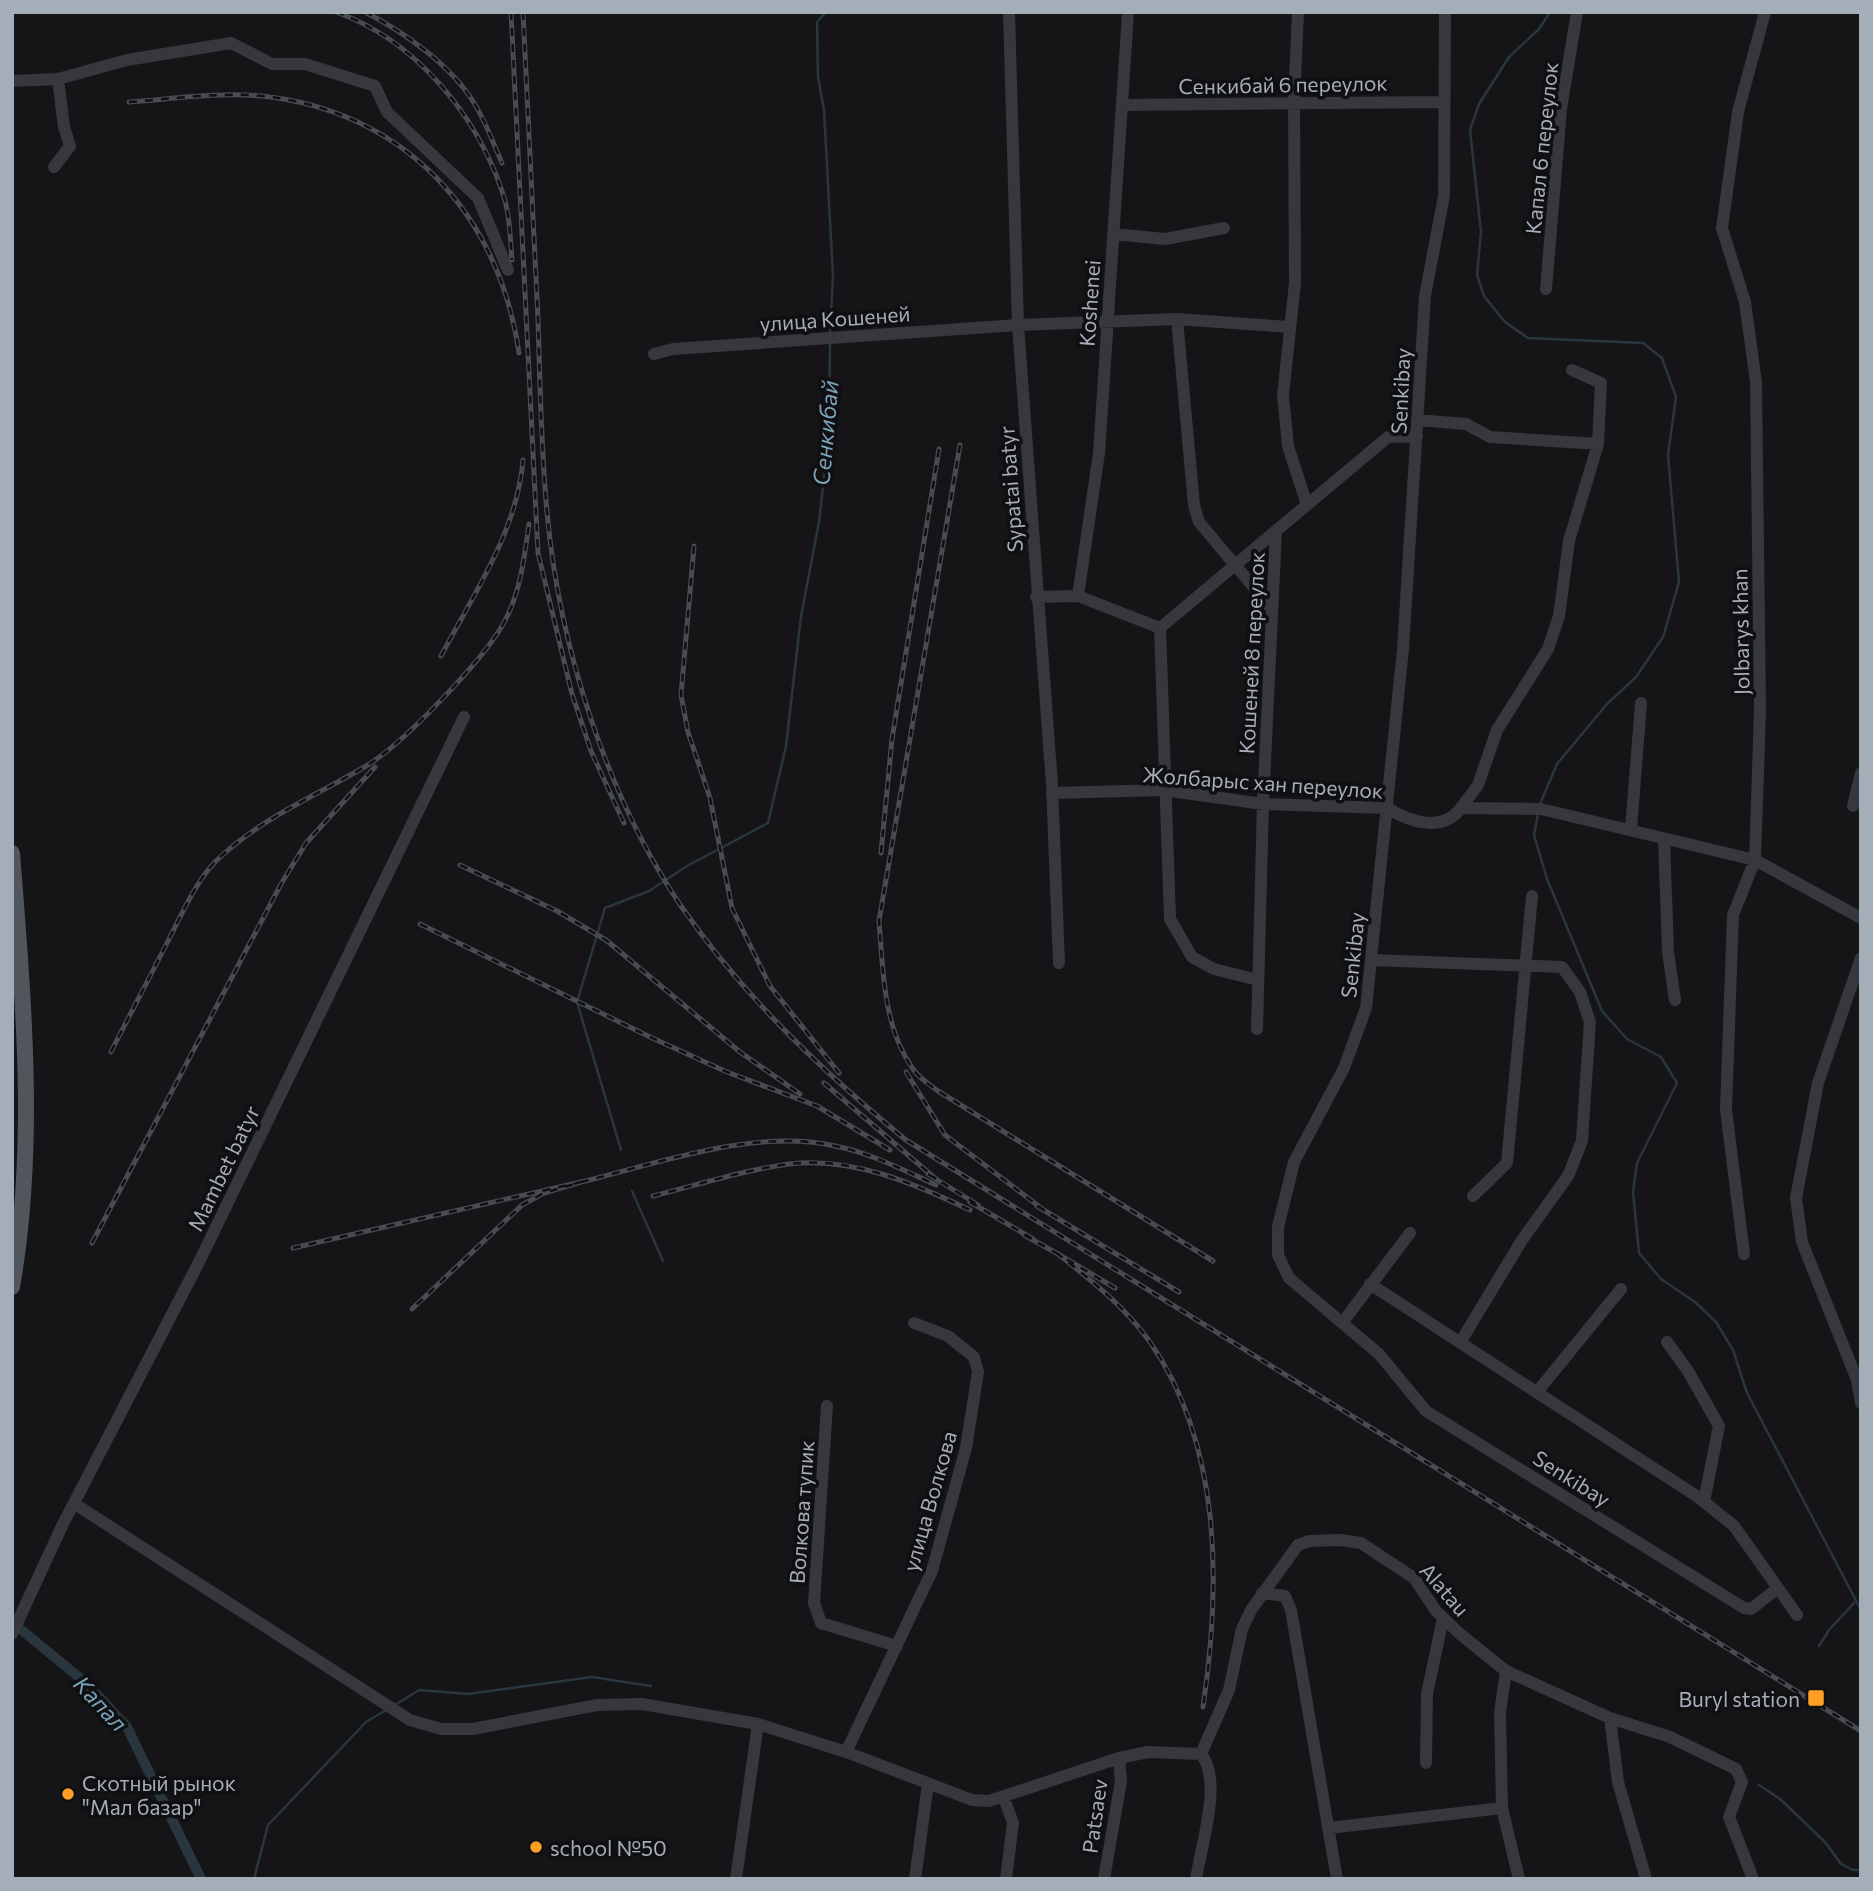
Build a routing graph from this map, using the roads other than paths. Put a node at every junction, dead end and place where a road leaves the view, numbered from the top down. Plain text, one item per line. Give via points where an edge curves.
1 (1009, 12) edge
2 (1128, 12) edge
3 (1298, 12) edge
4 (1445, 12) edge
5 (1577, 12) edge
6 (1765, 12) edge
7 (58, 79) junction
8 (12, 81) edge
9 (1294, 102) junction
10 (1444, 102) junction
11 (1122, 105) junction
12 (54, 166) dead end
13 (1224, 228) dead end
14 (1113, 234) junction
15 (508, 270) dead end
16 (1546, 289) dead end
17 (1177, 319) junction
18 (1107, 322) junction
19 (1018, 325) junction
20 (1289, 327) junction
21 (654, 354) dead end
22 (1572, 370) dead end
23 (1417, 420) junction
24 (1417, 436) junction
25 (1598, 444) junction
26 (1307, 505) junction
27 (1276, 531) junction
28 (1237, 564) junction
29 (1078, 596) junction
30 (1036, 597) junction
31 (1272, 609) junction
32 (1160, 628) junction
33 (1641, 702) dead end
34 (464, 717) dead end
35 (1861, 773) edge
36 (1164, 790) junction
37 (1052, 793) junction
38 (1263, 804) junction
39 (1853, 806) dead end
40 (1387, 808) junction
41 (1461, 808) junction
42 (1631, 829) junction
43 (1664, 839) junction
44 (12, 853) edge
45 (1755, 860) junction
46 (1532, 896) dead end
47 (1861, 918) edge
48 (1861, 958) edge
49 (1371, 960) junction
50 (1059, 963) dead end
51 (1527, 967) junction
52 (1258, 980) junction
53 (1675, 1000) dead end
54 (1257, 1030) dead end
55 (1473, 1196) dead end
56 (1410, 1233) dead end
57 (1744, 1254) dead end
58 (1370, 1284) junction
59 (12, 1287) edge
60 (1621, 1289) dead end
61 (914, 1323) dead end
62 (1342, 1323) junction
63 (1461, 1341) junction
64 (1667, 1342) dead end
65 (1537, 1392) junction
66 (1861, 1403) edge
67 (827, 1406) dead end
68 (1704, 1502) junction
69 (75, 1504) junction
70 (1777, 1588) junction
71 (1262, 1593) junction
72 (1797, 1615) dead end
73 (1443, 1618) junction
74 (12, 1634) edge
75 (897, 1646) junction
76 (1506, 1671) junction
77 (1610, 1718) junction
78 (758, 1724) junction
79 (846, 1752) junction
80 (1201, 1754) junction
81 (1119, 1758) junction
82 (1426, 1763) dead end
83 (928, 1784) junction
84 (1004, 1798) junction
85 (1502, 1808) junction
86 (1329, 1828) junction
87 (736, 1879) edge
88 (915, 1879) edge
89 (1006, 1879) edge
90 (1104, 1879) edge
91 (1196, 1879) edge
92 (1337, 1879) edge
93 (1519, 1879) edge
94 (1646, 1879) edge
95 (1753, 1879) edge

1 - 19 street, Sypatai batyr
2 - 11 street, Koshenei
3 - 9 street
4 - 10 street, Senkibay
5 - 16 street, Капал 6 переулок via 1562,109
6 - 45 street, Jolbarys khan via 1738,112 1722,228 1745,302 1756,382 1760,710
7 - 8 street
7 - 12 street via 70,146
7 - 15 street via 127,60 231,43 272,64 305,64 375,86 387,112 478,198
9 - 10 street, Сенкибай 6 переулок
9 - 11 street, Сенкибай 6 переулок
9 - 20 street via 1295,283
10 - 23 street, Senkibay via 1444,196 1425,296
11 - 14 street, Koshenei
13 - 14 street via 1165,239
14 - 18 street, Koshenei
17 - 18 street
17 - 20 street
17 - 28 street via 1194,505 1199,522
18 - 19 street, улица Кошеней
18 - 29 street, Koshenei via 1098,453
19 - 21 street, улица Кошеней
19 - 30 street, Sypatai batyr
20 - 26 street via 1285,421
22 - 25 street via 1601,383
23 - 24 street, Senkibay
23 - 25 street via 1466,424 1490,437
24 - 26 street via 1388,437
24 - 40 street, Senkibay
25 - 41 street via 1569,541 1559,616 1548,649 1497,730 1478,785
26 - 27 street
27 - 28 street
27 - 31 street, Кошеней 8 переулок
28 - 31 street
28 - 32 street
29 - 30 street
29 - 32 street
30 - 37 street, Sypatai batyr
31 - 38 street, Кошеней 8 переулок
32 - 36 street
33 - 42 street
34 - 69 street, Mambet batyr via 199,1262
35 - 39 street
36 - 37 street, Жолбарыс хан переулок
36 - 38 street, Жолбарыс хан переулок
36 - 52 street via 1170,919 1192,957 1214,969
37 - 50 street, Sypatai batyr
38 - 40 street, Жолбарыс хан переулок
38 - 52 street, Кошеней 8 переулок
40 - 41 street, Жолбарыс хан переулок via 1404,818 1428,823 1444,822
40 - 49 street, Senkibay
41 - 42 street, Жолбарыс хан переулок via 1541,809
42 - 43 street, Жолбарыс хан переулок
43 - 45 street, Жолбарыс хан переулок
43 - 53 street via 1668,952
44 - 59 main road via 21,966 24,1187
45 - 47 street, Жолбарыс хан переулок
45 - 57 street, Jolbarys khan via 1733,915 1726,1110
46 - 51 street
48 - 66 street via 1818,1083 1797,1198 1802,1242 1857,1380
49 - 51 street
49 - 62 street, Senkibay via 1366,1008 1344,1068 1294,1162 1278,1227 1278,1255 1289,1278
51 - 55 street via 1507,1163
51 - 63 street via 1562,967 1580,992 1590,1022 1582,1141 1568,1176 1522,1240
52 - 54 street, Кошеней 8 переулок
56 - 58 street
58 - 62 street
58 - 63 street
60 - 65 street
61 - 75 street, улица Волкова via 967,1349 978,1372 966,1448 932,1572
62 - 70 street, Senkibay via 1379,1354 1426,1410 1744,1608 1751,1609
63 - 65 street
64 - 68 street via 1718,1426
65 - 68 street
67 - 75 street, Волкова тупик via 814,1603 821,1623
68 - 70 street via 1734,1526
69 - 74 street, Mambet batyr
69 - 78 street via 410,1720 441,1728 473,1729 597,1705 642,1703
70 - 72 street
71 - 73 street, Alatau via 1298,1545 1340,1539 1361,1543 1414,1578
71 - 80 street, Alatau via 1241,1629 1228,1690
71 - 86 street via 1286,1596 1291,1609
73 - 76 street, Alatau
73 - 82 street via 1427,1694
75 - 79 street, улица Волкова
76 - 77 street, Alatau
76 - 85 street via 1500,1712
77 - 94 street via 1618,1782
77 - 95 street, Alatau via 1670,1737 1736,1769 1742,1782 1729,1817
78 - 79 street
78 - 87 street
79 - 83 street
80 - 81 street via 1147,1752
80 - 91 street via 1209,1764 1212,1782
81 - 84 street
81 - 90 street, Patsaev via 1121,1782
83 - 84 street via 972,1800
83 - 88 street
84 - 89 street via 1013,1823
85 - 86 street
85 - 93 street
86 - 92 street

